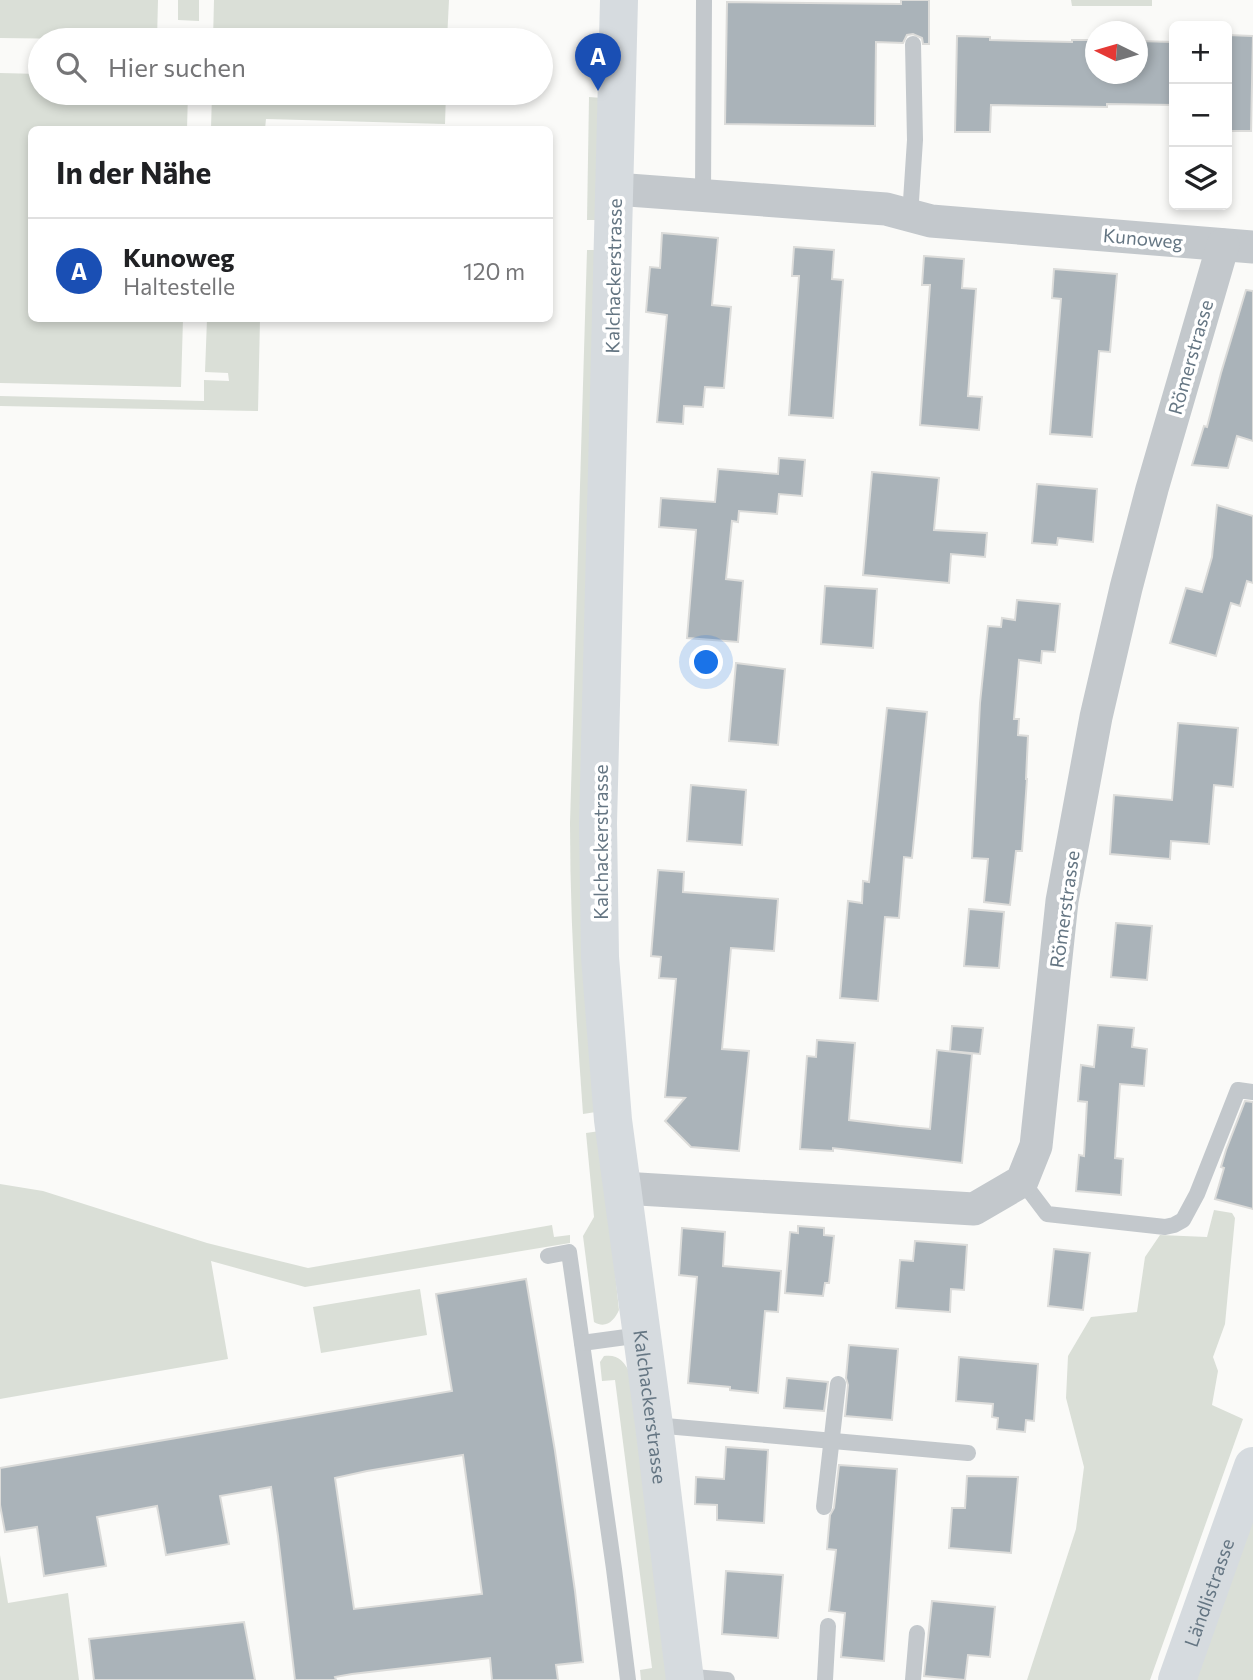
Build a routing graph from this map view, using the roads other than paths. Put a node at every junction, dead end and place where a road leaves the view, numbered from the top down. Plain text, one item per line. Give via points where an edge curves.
1 (620, 0) edge
2 (704, 0) edge
3 (913, 44) dead end
4 (615, 189) junction
5 (703, 195) junction
6 (910, 216) junction
7 (1238, 246) edge
8 (1253, 1092) edge
9 (1022, 1181) junction
10 (622, 1188) junction
11 (548, 1256) dead end
12 (641, 1335) junction
13 (582, 1343) junction
14 (838, 1384) dead end
15 (654, 1424) junction
16 (832, 1440) junction
17 (968, 1453) dead end
18 (1253, 1466) edge
19 (824, 1507) dead end
20 (828, 1626) dead end
21 (917, 1633) dead end
22 (685, 1678) edge
23 (628, 1680) edge
24 (727, 1680) edge
25 (825, 1680) edge
26 (913, 1680) edge
27 (1177, 1680) edge

1 - 4 street, Kalchackerstrasse
2 - 5 lane
3 - 6 lane via 915,140
4 - 5 street, Kunoweg
4 - 10 street, Kalchackerstrasse via 598,892 606,1040
5 - 6 street, Kunoweg via 886,209
6 - 7 street, Kunoweg
7 - 9 street, Römerstrasse via 1152,489 1126,588 1062,901 1036,1146
8 - 9 lane via 1238,1090 1196,1194 1183,1220 1174,1225 1047,1214
9 - 10 street via 974,1209
10 - 12 street, Kalchackerstrasse
11 - 13 lane via 569,1252
12 - 13 lane
12 - 15 street, Kalchackerstrasse
13 - 23 lane
14 - 16 lane
15 - 16 lane
15 - 22 street, Kalchackerstrasse
16 - 17 lane
16 - 19 lane
18 - 27 street, Ländlistrasse
20 - 25 lane
21 - 26 lane
22 - 24 lane

